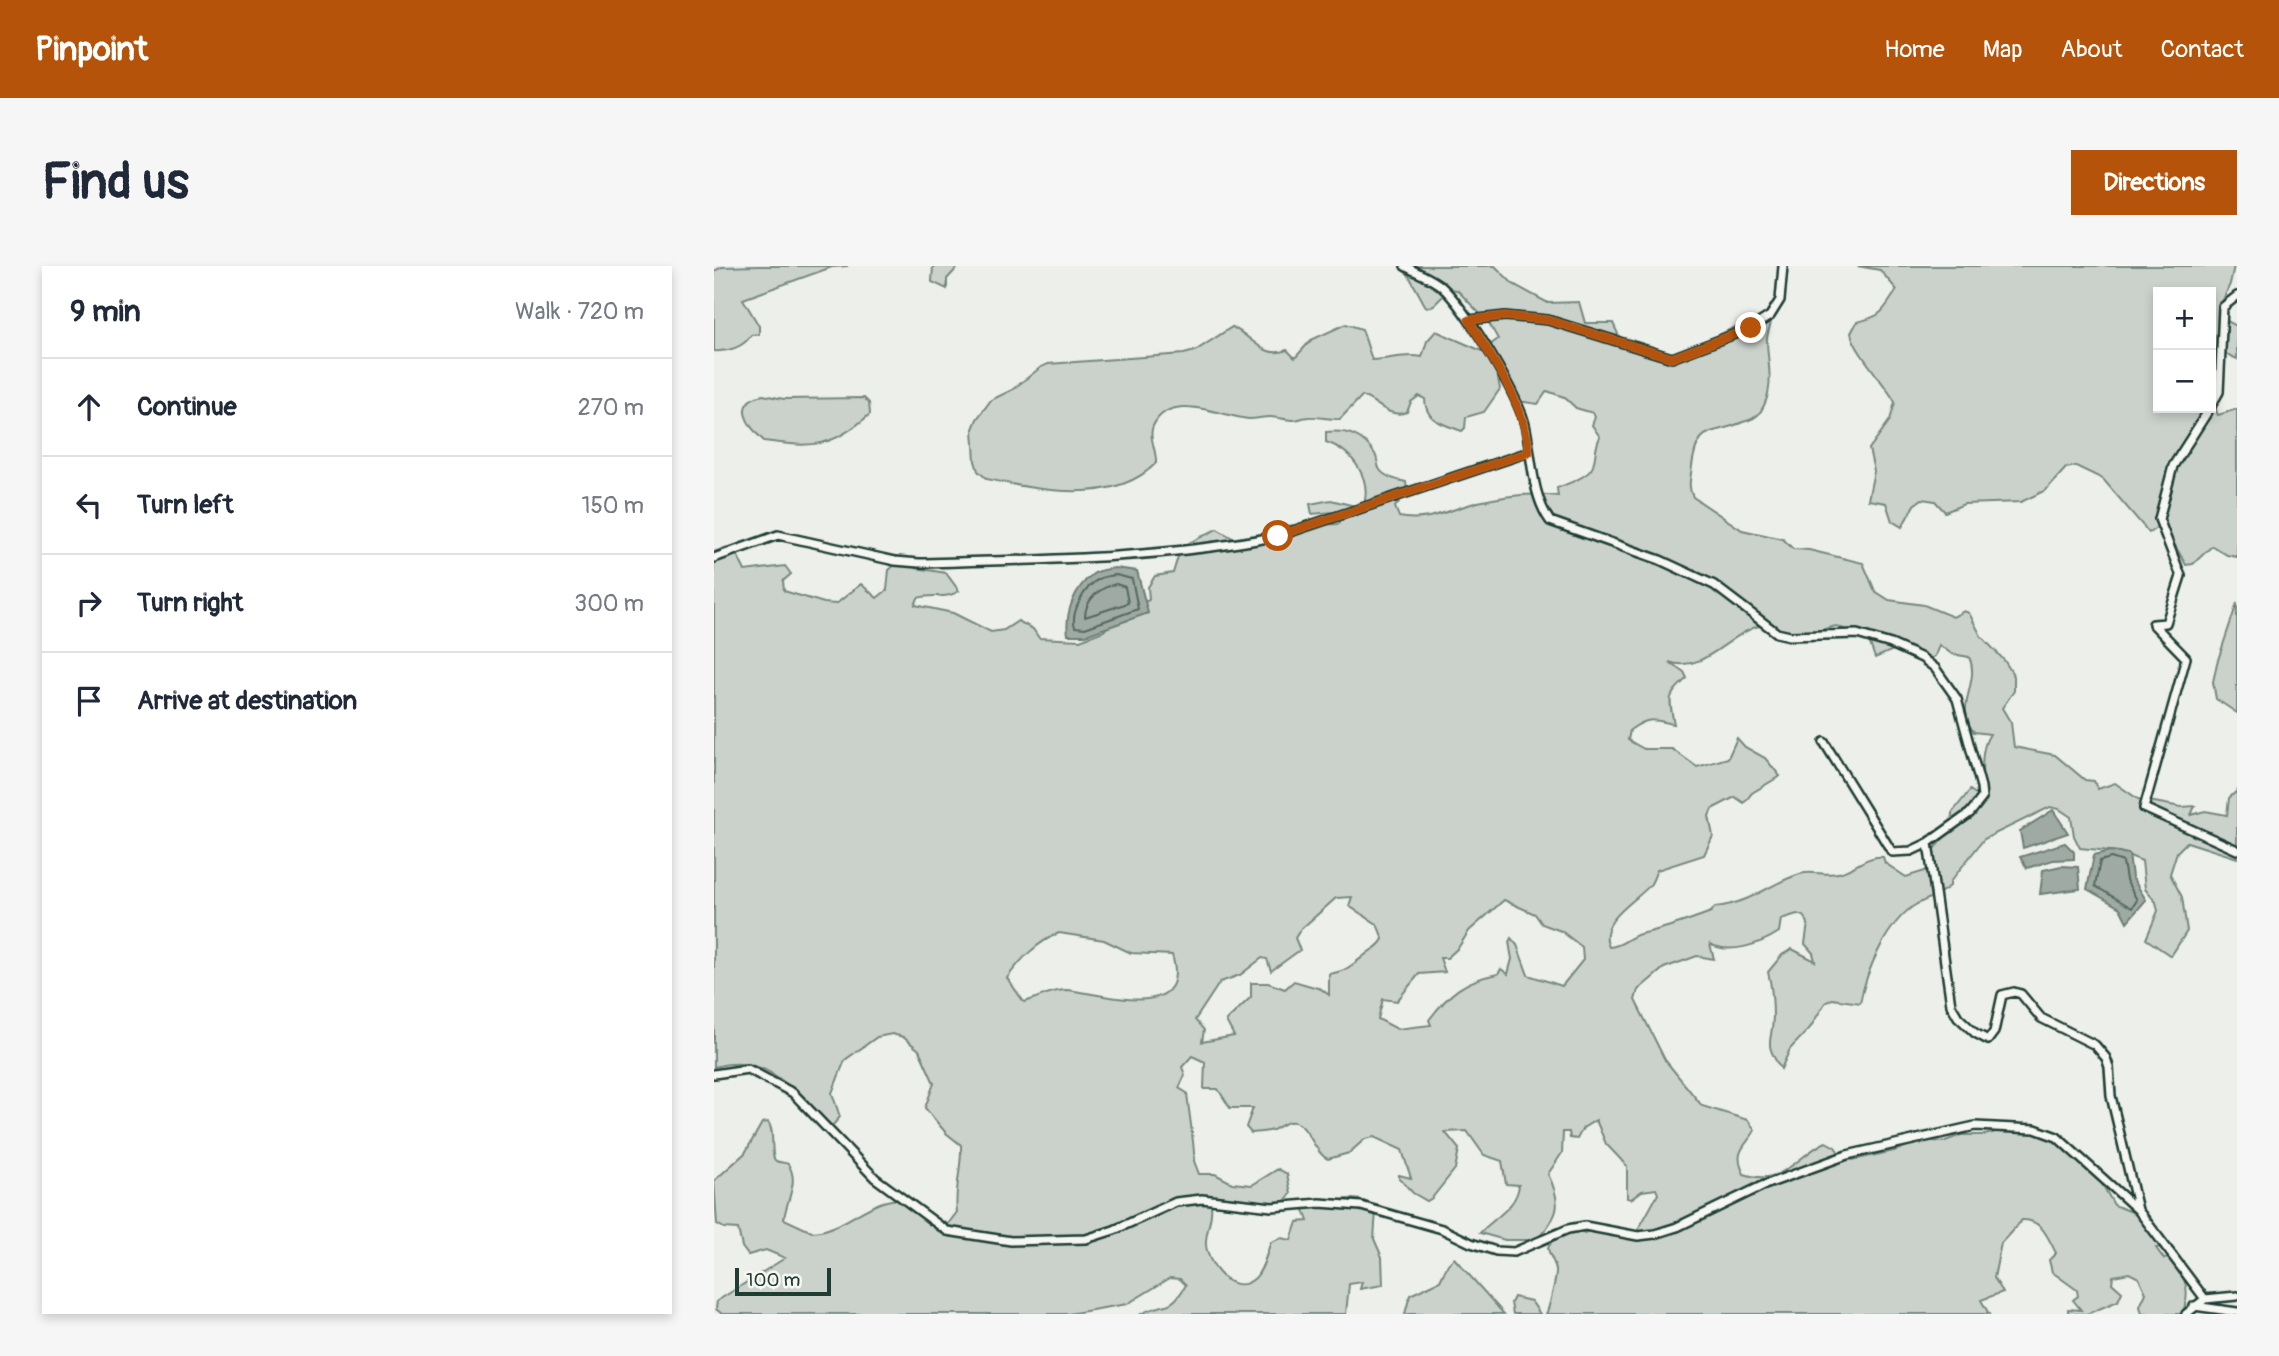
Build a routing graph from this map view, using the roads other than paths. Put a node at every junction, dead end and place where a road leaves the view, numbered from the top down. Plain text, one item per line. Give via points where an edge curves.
1 (1405, 266) edge
2 (1783, 266) edge
3 (2237, 296) edge
4 (1469, 320) junction
5 (2216, 398) edge
6 (2206, 413) edge
7 (1529, 452) junction
8 (714, 558) edge
9 (1824, 742) dead end
10 (1928, 843) junction
11 (2237, 850) edge
12 (714, 1074) edge
13 (2138, 1210) junction
14 (2237, 1296) edge
15 (2205, 1298) junction
16 (2193, 1306) junction
17 (2237, 1312) edge
18 (2186, 1314) edge

1 - 4 street via 1440,285
2 - 4 street via 1780,300 1770,316 1751,328 1672,358 1548,320 1505,316
3 - 5 street via 2223,307 2220,392
4 - 7 street via 1518,405
6 - 11 street via 2173,466 2159,519 2181,576 2166,623 2153,624 2186,657 2144,808
7 - 8 street via 1278,536 1247,542 1085,558 919,563 778,536
7 - 10 street via 1545,513 1555,524 1660,560 1714,585 1777,633 1857,634 1891,644 1935,668 1958,699 1982,798 1970,813
9 - 10 street via 1890,851 1911,851
10 - 13 street via 1948,990 1958,1017 1988,1040 2003,995 2014,992 2021,994 2040,1018 2102,1052
12 - 13 street via 748,1069 793,1093 876,1178 947,1231 1011,1241 1086,1239 1176,1202 1202,1199 1272,1207 1361,1206 1442,1229 1483,1247 1514,1252 1584,1226 1638,1236 1656,1234 1762,1186 1847,1156 1975,1126 2035,1129 2057,1137
13 - 15 street
14 - 15 street
15 - 16 street
16 - 17 street
16 - 18 street

